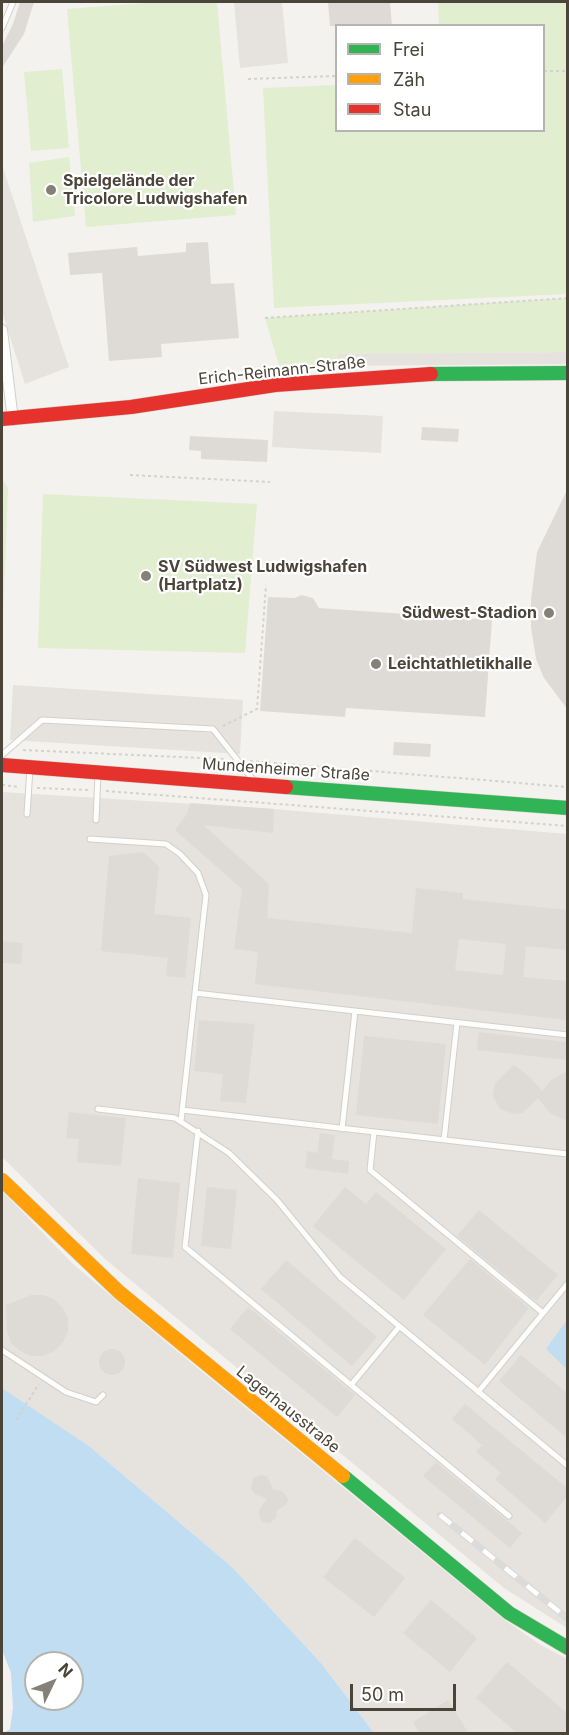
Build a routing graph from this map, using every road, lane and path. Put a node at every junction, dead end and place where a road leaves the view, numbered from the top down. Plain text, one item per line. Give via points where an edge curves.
1 (14, 2) edge
2 (2, 28) edge
3 (545, 71) edge
4 (567, 71) edge
5 (335, 76) edge
6 (248, 79) dead end
7 (567, 298) edge
8 (265, 318) dead end
9 (2, 330) edge
10 (567, 373) edge
11 (7, 420) edge
12 (130, 475) dead end
13 (270, 482) dead end
14 (266, 585) dead end
15 (213, 729) junction
16 (9, 748) junction
17 (2, 755) edge
18 (237, 759) junction
19 (2, 765) edge
20 (31, 767) junction
21 (98, 772) junction
22 (257, 784) junction
23 (2, 785) edge
24 (29, 787) junction
25 (567, 787) edge
26 (98, 790) junction
27 (567, 808) edge
28 (27, 814) dead end
29 (96, 820) dead end
30 (567, 826) edge
31 (90, 839) dead end
32 (195, 993) junction
33 (355, 1011) junction
34 (457, 1023) junction
35 (567, 1035) edge
36 (98, 1109) dead end
37 (182, 1110) junction
38 (181, 1121) junction
39 (342, 1129) junction
40 (198, 1131) junction
41 (374, 1132) junction
42 (444, 1140) junction
43 (567, 1154) edge
44 (2, 1179) edge
45 (567, 1283) edge
46 (543, 1313) junction
47 (399, 1327) junction
48 (2, 1350) edge
49 (44, 1377) junction
50 (351, 1385) junction
51 (478, 1392) junction
52 (103, 1395) dead end
53 (16, 1420) dead end
54 (567, 1466) edge
55 (509, 1516) dead end
56 (567, 1648) edge

1 - 2 lane
3 - 4 path
5 - 6 path
7 - 8 path
9 - 11 street
10 - 11 street, Erich-Reimann-Straße via 417,374 287,384
12 - 13 path
14 - 15 path via 257,709
15 - 16 lane via 42,720
15 - 18 lane
16 - 17 lane
16 - 18 path
18 - 22 lane
18 - 25 path
19 - 20 street, Mundenheimer Straße
20 - 21 street, Mundenheimer Straße
20 - 24 lane
21 - 22 street, Mundenheimer Straße
21 - 26 lane
22 - 27 street, Mundenheimer Straße
23 - 24 path
24 - 26 path
24 - 28 lane
26 - 29 lane
26 - 30 path
31 - 32 lane via 166,844 198,873 206,895
32 - 33 lane
32 - 37 lane
33 - 34 lane
33 - 39 lane
34 - 35 lane
34 - 42 lane
36 - 38 lane
37 - 38 lane
37 - 39 lane
38 - 40 lane
39 - 41 lane
40 - 47 lane via 257,1181 340,1277
40 - 50 lane via 185,1247
41 - 42 lane
41 - 46 lane via 370,1170
42 - 43 lane
44 - 56 street, Lagerhausstraße via 128,1299 509,1613
45 - 46 lane
46 - 51 lane
47 - 50 lane
47 - 51 lane
48 - 49 lane
49 - 52 lane via 66,1392 96,1402
49 - 53 path
50 - 55 lane
51 - 54 lane

